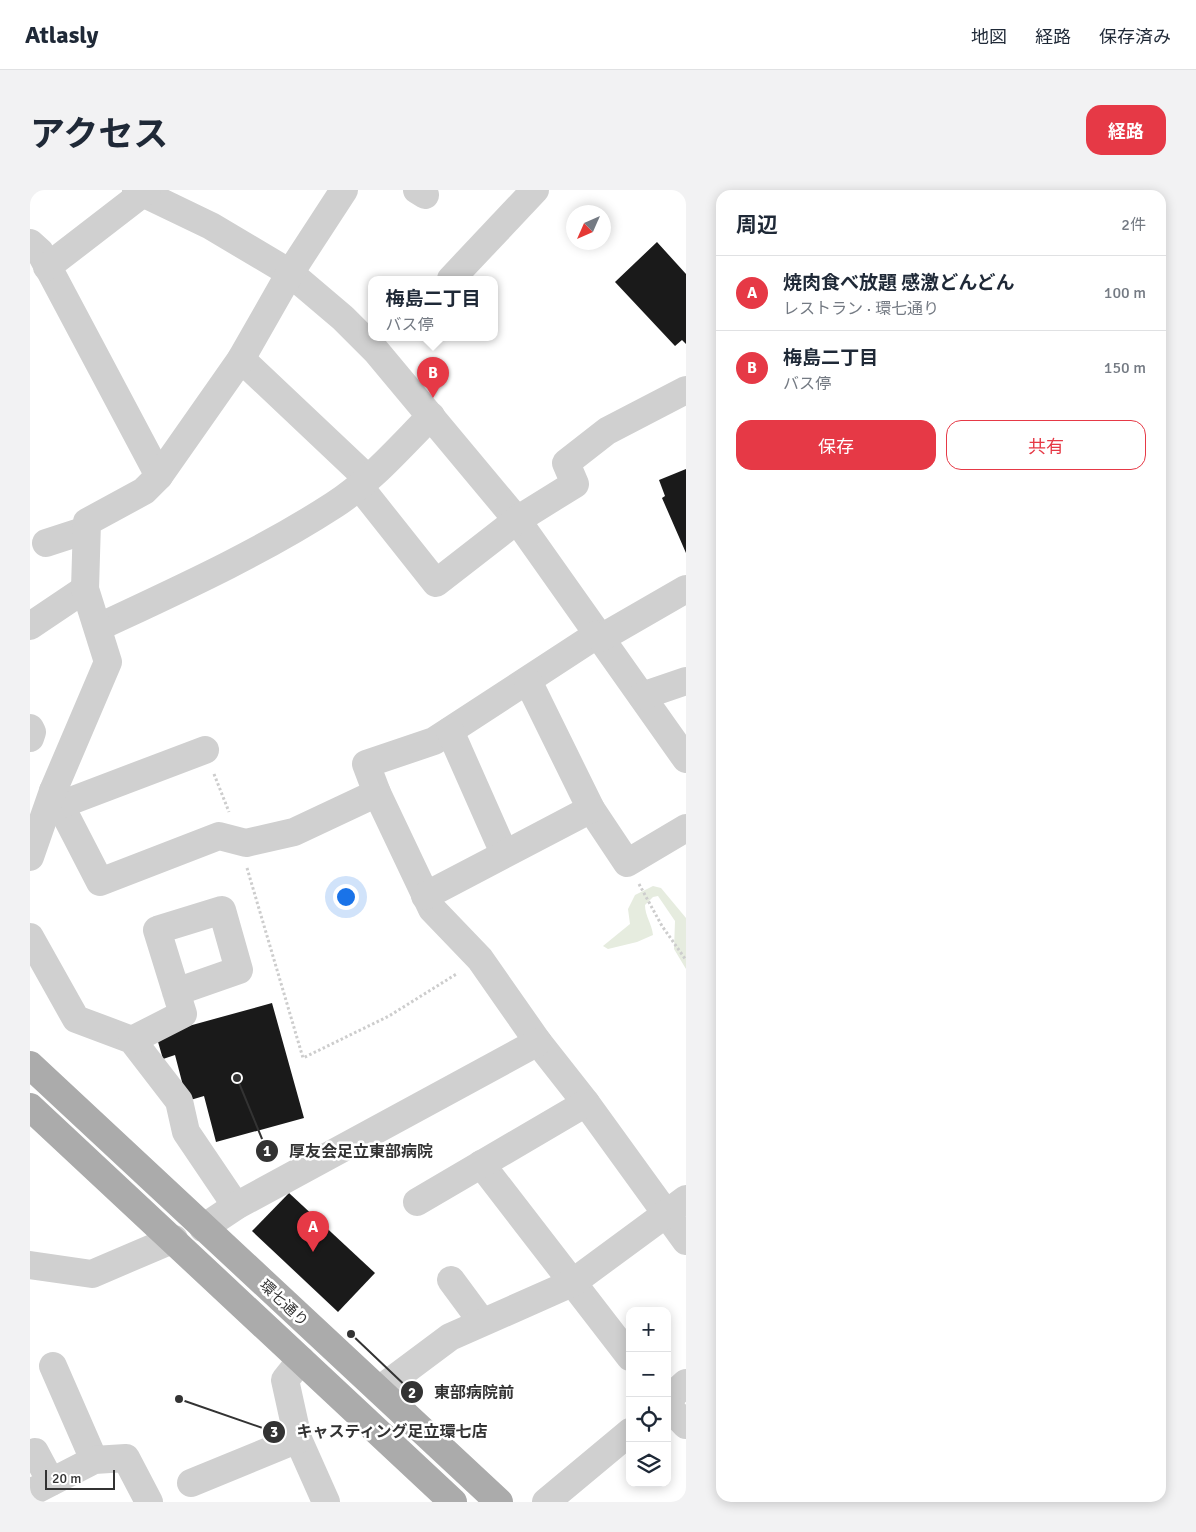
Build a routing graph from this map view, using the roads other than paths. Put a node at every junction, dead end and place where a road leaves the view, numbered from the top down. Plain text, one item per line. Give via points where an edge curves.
1 (344, 190) edge
2 (535, 190) edge
3 (142, 191) edge
4 (30, 243) edge
5 (47, 267) junction
6 (290, 273) junction
7 (454, 276) edge
8 (368, 334) edge
9 (384, 344) edge
10 (242, 359) junction
11 (686, 390) edge
12 (432, 416) junction
13 (159, 476) junction
14 (363, 482) junction
15 (517, 520) junction
16 (86, 530) junction
17 (46, 543) dead end
18 (85, 589) junction
19 (686, 589) edge
20 (30, 626) edge
21 (99, 627) junction
22 (600, 636) junction
23 (528, 680) junction
24 (686, 681) edge
25 (642, 696) junction
26 (30, 728) edge
27 (450, 732) junction
28 (30, 738) edge
29 (204, 750) road end
30 (686, 759) edge
31 (377, 793) junction
32 (57, 798) junction
33 (591, 809) junction
34 (686, 828) edge
35 (504, 853) junction
36 (30, 857) edge
37 (426, 896) junction
38 (30, 937) edge
39 (176, 992) dead end
40 (132, 1040) junction
41 (538, 1042) junction
42 (30, 1052) edge
43 (30, 1065) edge
44 (71, 1102) junction
45 (586, 1103) junction
46 (30, 1107) edge
47 (30, 1114) edge
48 (60, 1137) junction
49 (481, 1164) junction
50 (417, 1202) dead end
51 (236, 1206) junction
52 (676, 1207) edge
53 (203, 1228) junction
54 (174, 1239) junction
55 (686, 1241) edge
56 (30, 1265) edge
57 (451, 1280) dead end
58 (572, 1283) junction
59 (482, 1322) junction
60 (626, 1352) edge
61 (301, 1360) junction
62 (53, 1366) dead end
63 (686, 1383) edge
64 (379, 1390) junction
65 (670, 1397) edge
66 (671, 1409) edge
67 (686, 1425) edge
68 (626, 1435) edge
69 (298, 1439) junction
70 (35, 1452) dead end
71 (94, 1460) junction
72 (191, 1483) dead end
73 (40, 1488) edge
74 (149, 1502) edge
75 (325, 1502) edge
76 (453, 1502) edge
77 (499, 1502) edge
78 (546, 1502) edge

1 - 6 street
2 - 7 street
3 - 5 street
3 - 6 street via 211,226
4 - 5 street via 40,252
5 - 13 street
6 - 8 street via 343,318
6 - 10 street
9 - 12 street
10 - 13 street
10 - 14 street
11 - 15 street via 600,436 566,463 575,484
12 - 14 street
12 - 15 street
13 - 16 street via 144,491 87,522
14 - 15 street via 436,583
14 - 21 street via 335,505 215,572
15 - 22 street
16 - 17 street
16 - 18 street
18 - 20 street
18 - 21 street
19 - 22 street
21 - 32 street via 108,662
22 - 23 street
22 - 25 street
23 - 27 street
23 - 33 street
24 - 25 street
25 - 30 street
26 - 28 street
27 - 31 street via 426,744 366,764
27 - 35 street
29 - 32 street
31 - 32 street via 294,832 246,843 219,836 100,882
31 - 37 street
32 - 36 street
33 - 34 street via 627,862
33 - 35 street
35 - 37 street
37 - 41 street via 432,908 480,959
38 - 40 street via 76,1019
39 - 40 street via 183,1014
40 - 51 street via 179,1101 186,1132
41 - 45 street
41 - 51 street
42 - 44 main road, 環七通り
43 - 44 main road, 環七通り
44 - 53 main road, 環七通り
45 - 49 street
45 - 52 street
46 - 48 main road, 環七通り
47 - 48 main road, 環七通り
48 - 54 main road, 環七通り
49 - 50 street
49 - 58 street
51 - 53 street
52 - 55 street
52 - 58 street
53 - 64 main road, 環七通り
54 - 56 street via 92,1274
54 - 61 main road, 環七通り
57 - 59 street
58 - 59 street
58 - 60 street
59 - 64 street via 450,1336
61 - 69 street via 284,1380
61 - 76 main road, 環七通り
62 - 71 street
63 - 65 street
64 - 77 main road, 環七通り
66 - 67 street
68 - 78 street
69 - 72 street
69 - 75 street
70 - 73 street
71 - 73 street
71 - 74 street via 126,1458

